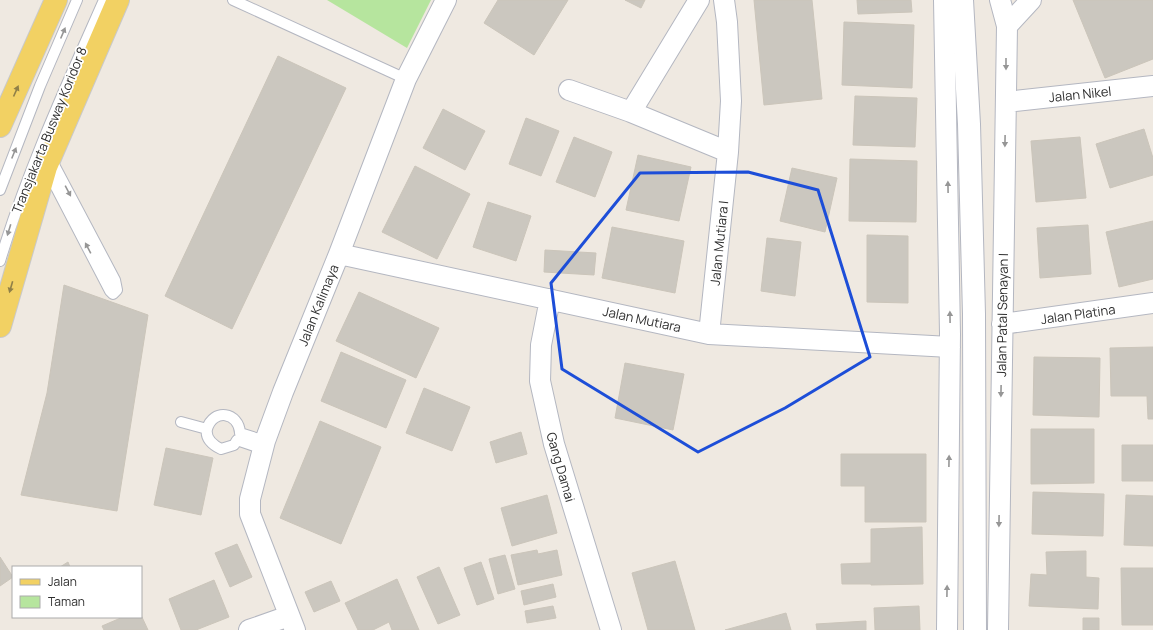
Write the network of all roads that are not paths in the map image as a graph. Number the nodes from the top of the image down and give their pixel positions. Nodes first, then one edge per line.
1 (56, 0) edge
2 (76, 0) edge
3 (104, 0) edge
4 (118, 0) edge
5 (233, 0) edge
6 (446, 0) edge
7 (699, 0) edge
8 (724, 0) edge
9 (1000, 0) edge
10 (1031, 0) edge
11 (956, 2) edge
12 (1006, 26) junction
13 (406, 79) junction
14 (1153, 86) edge
15 (569, 90) dead end
16 (1006, 102) junction
17 (631, 112) junction
18 (0, 126) edge
19 (728, 152) junction
20 (48, 162) junction
21 (0, 190) edge
22 (339, 254) junction
23 (0, 261) edge
24 (550, 300) junction
25 (1153, 303) edge
26 (1002, 324) junction
27 (0, 326) edge
28 (709, 334) junction
29 (950, 347) junction
30 (180, 422) dead end
31 (207, 429) junction
32 (264, 445) junction
33 (292, 623) edge
34 (249, 630) edge
35 (611, 630) edge
36 (947, 630) edge
37 (975, 630) edge
38 (998, 630) edge

18 -> 1 main road
21 -> 2 lane, Transjakarta Busway Koridor 8
3 -> 23 lane, Transjakarta Busway Koridor 8
4 - 20 main road
5 - 13 lane
6 - 13 street, Jalan Kalimaya
7 - 17 street
8 - 19 street, Jalan Mutiara I
9 - 12 street, Jalan Patal Senayan I
10 - 12 street
29 -> 11 street, Jalan Patal Senayan I
11 - 37 main road, Jalan Patal Senayan I
12 -> 16 street, Jalan Patal Senayan I
13 - 22 street, Jalan Kalimaya
14 - 16 street, Jalan Nikel
15 - 17 street
16 -> 26 street, Jalan Patal Senayan I
17 - 19 street
19 - 28 street, Jalan Mutiara I
20 -> 20 lane
20 -> 27 main road
22 - 24 street, Jalan Mutiara
22 - 32 street, Jalan Kalimaya
24 - 28 street, Jalan Mutiara
24 - 35 street, Gang Damai
25 - 26 street, Jalan Platina
26 -> 38 street, Jalan Patal Senayan I
28 - 29 street, Jalan Mutiara
36 -> 29 street, Jalan Patal Senayan I
30 - 31 lane
31 - 32 lane
31 - 32 lane
32 - 33 street, Jalan Kalimaya
33 - 34 street

